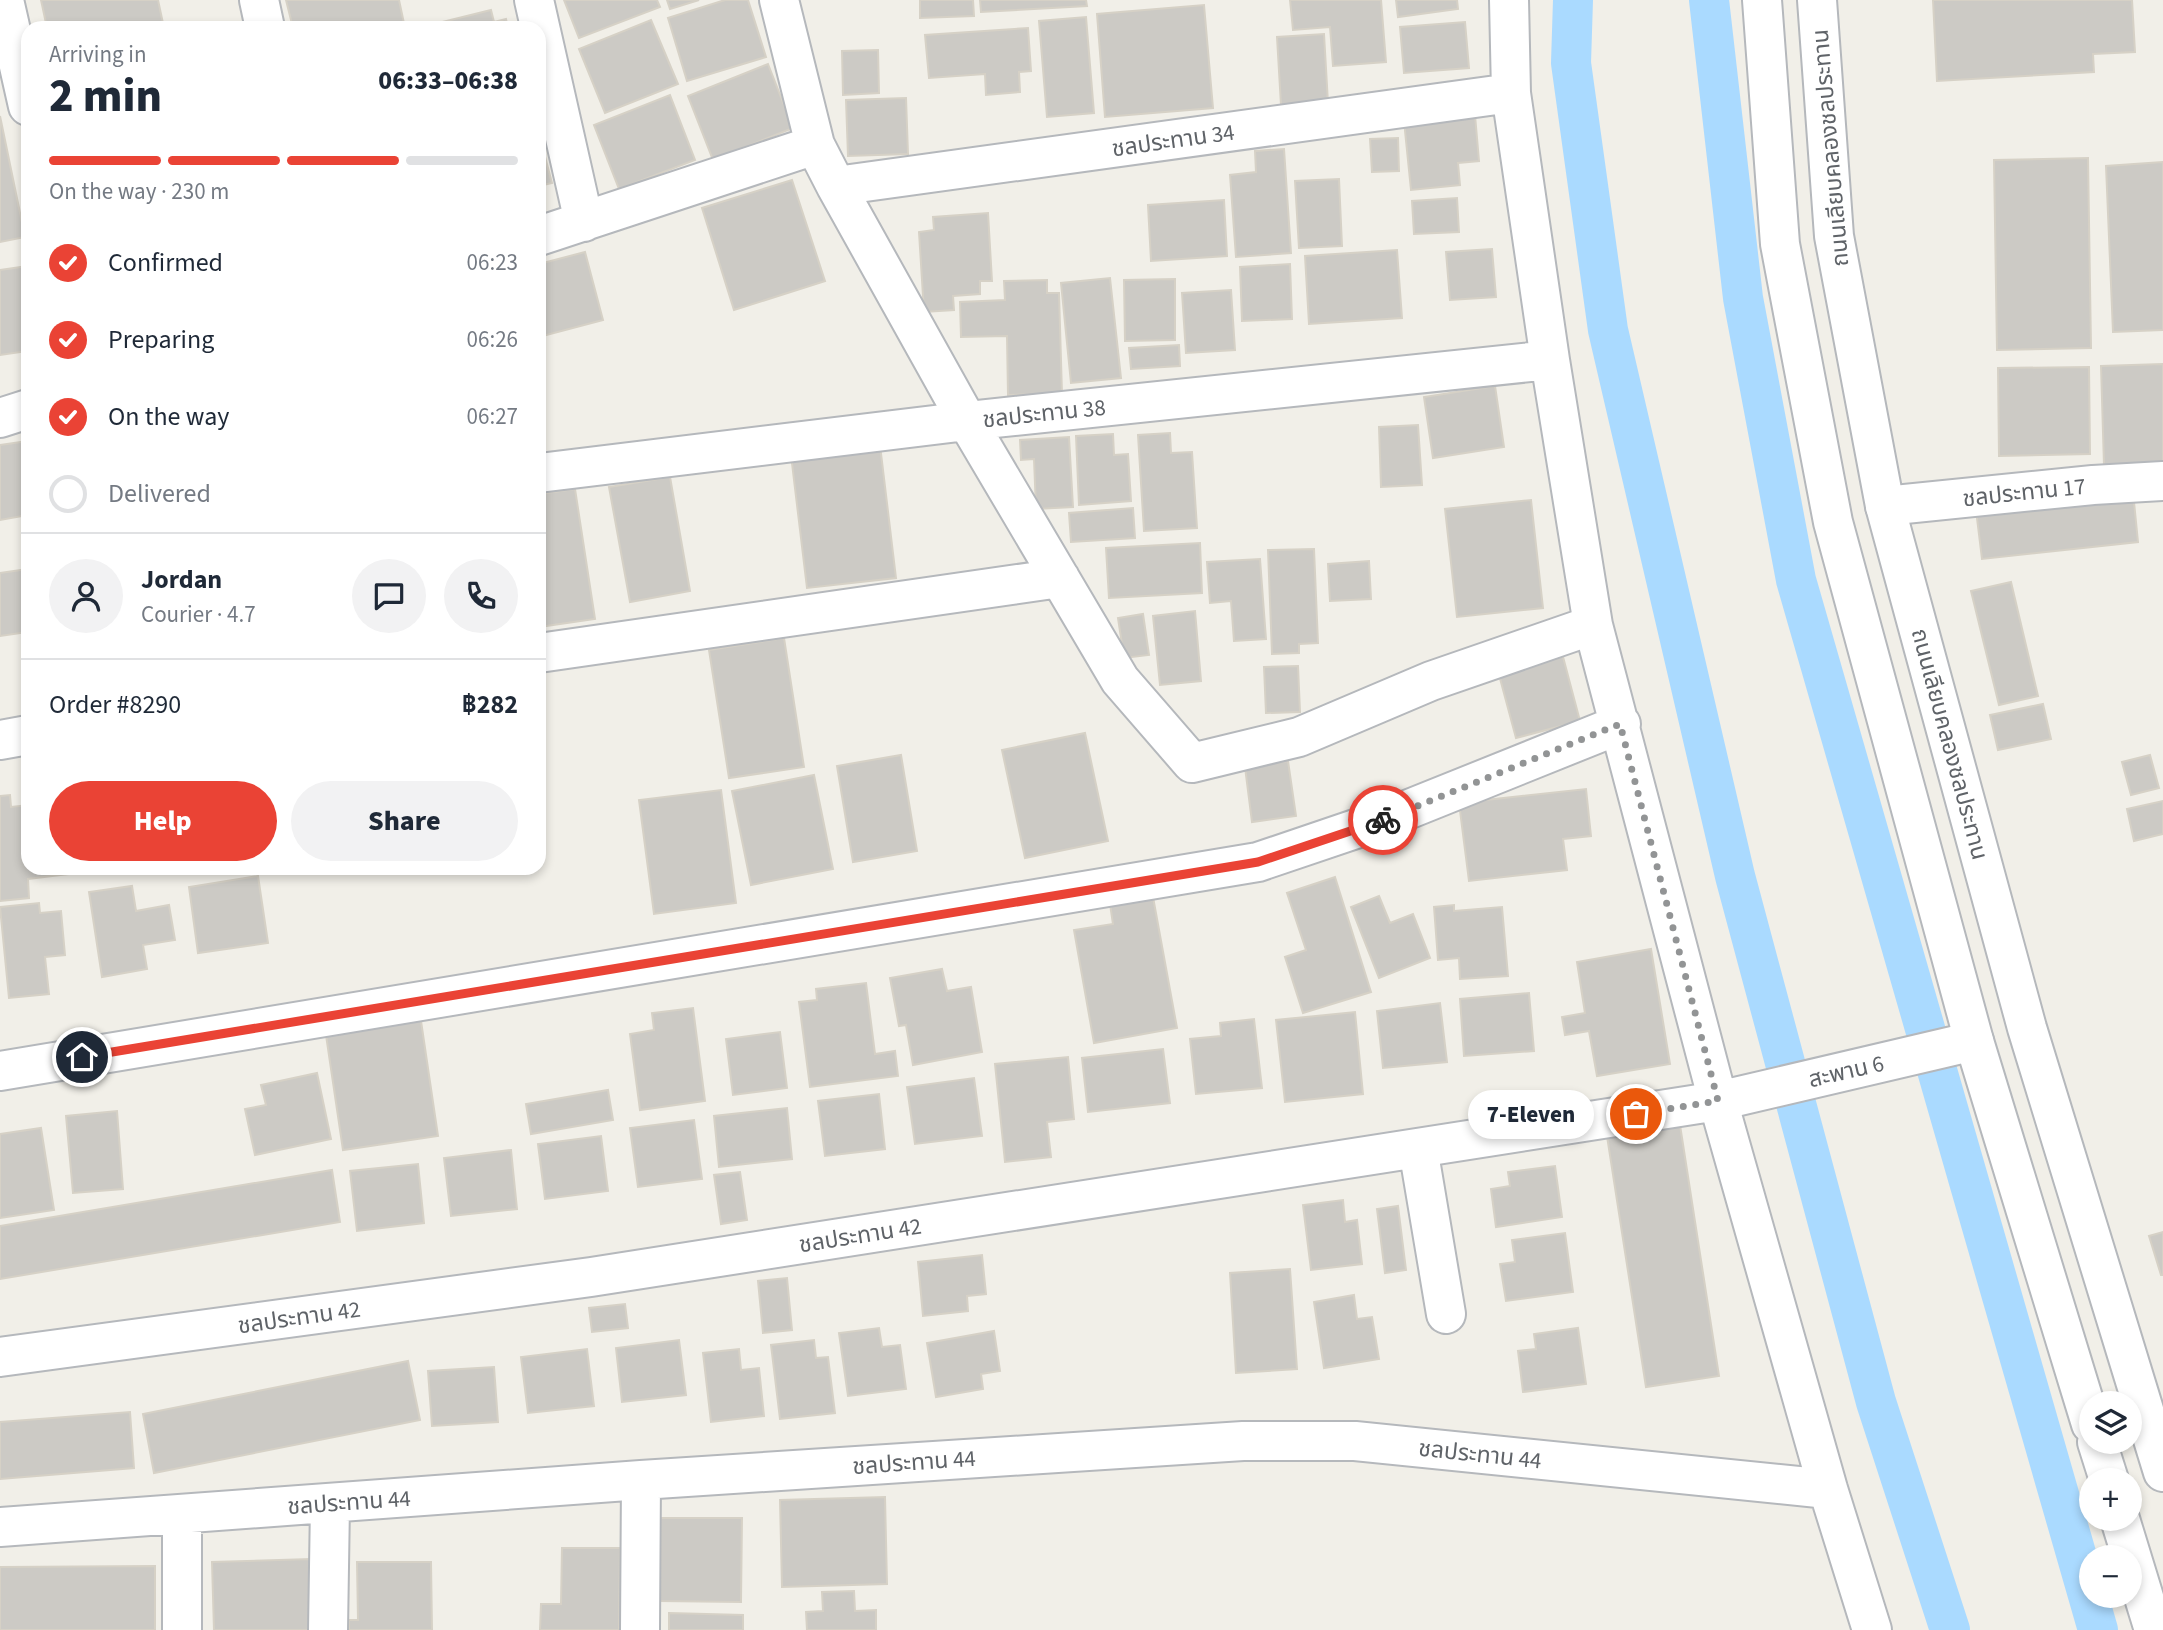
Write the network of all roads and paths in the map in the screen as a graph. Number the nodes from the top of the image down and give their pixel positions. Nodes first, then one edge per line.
1 (4, 0) edge
2 (259, 0) edge
3 (534, 0) edge
4 (779, 0) edge
5 (1508, 0) edge
6 (1762, 0) edge
7 (1817, 0) edge
8 (264, 21) edge
9 (539, 21) edge
10 (546, 53) edge
11 (21, 75) edge
12 (1511, 93) junction
13 (815, 145) junction
14 (836, 187) junction
15 (584, 222) junction
16 (546, 234) edge
17 (1550, 360) junction
18 (21, 411) edge
19 (0, 418) edge
20 (967, 421) junction
21 (546, 473) edge
22 (2163, 481) edge
23 (1885, 506) junction
24 (1060, 578) junction
25 (1594, 625) junction
26 (546, 652) edge
27 (1620, 724) junction
28 (21, 736) edge
29 (0, 740) edge
30 (2027, 1028) junction
31 (1974, 1041) junction
32 (0, 1071) edge
33 (1718, 1101) junction
34 (1418, 1148) junction
35 (1446, 1314) dead end
36 (0, 1357) edge
37 (2081, 1391) edge
38 (2163, 1472) edge
39 (642, 1480) junction
40 (1828, 1489) junction
41 (330, 1504) junction
42 (182, 1515) junction
43 (0, 1527) edge
44 (2124, 1531) edge
45 (182, 1630) edge
46 (328, 1630) edge
47 (640, 1630) edge
48 (1872, 1630) edge
49 (2154, 1630) edge

1 - 11 street
2 - 8 street
3 - 9 street
4 - 13 street
5 - 12 street
6 - 31 street
7 - 23 street, ถนนเลียบคลองชลประทาน
10 - 15 street
12 - 14 street, ชลประทาน 34
12 - 17 street
13 - 14 street
13 - 15 street
14 - 20 street
15 - 16 street
17 - 20 street, ชลประทาน 38
17 - 25 street
18 - 19 street
20 - 21 street, ชลประทาน 38
20 - 24 street
22 - 23 street, ชลประทาน 17
23 - 30 street, ถนนเลียบคลองชลประทาน
24 - 25 street
24 - 26 street
25 - 27 street
27 - 32 street
27 - 33 street
28 - 29 street
30 - 31 street, สะพาน 6
30 - 38 street, ถนนเลียบคลองชลประทาน
31 - 33 street, สะพาน 6
31 - 37 street
33 - 34 street, ชลประทาน 42
33 - 40 street
34 - 35 street
34 - 36 street, ชลประทาน 42
39 - 40 street, ชลประทาน 44
39 - 41 street, ชลประทาน 44
39 - 47 street
40 - 48 street
41 - 42 street, ชลประทาน 44
41 - 46 street
42 - 43 street, ชลประทาน 44
42 - 45 street
44 - 49 street

